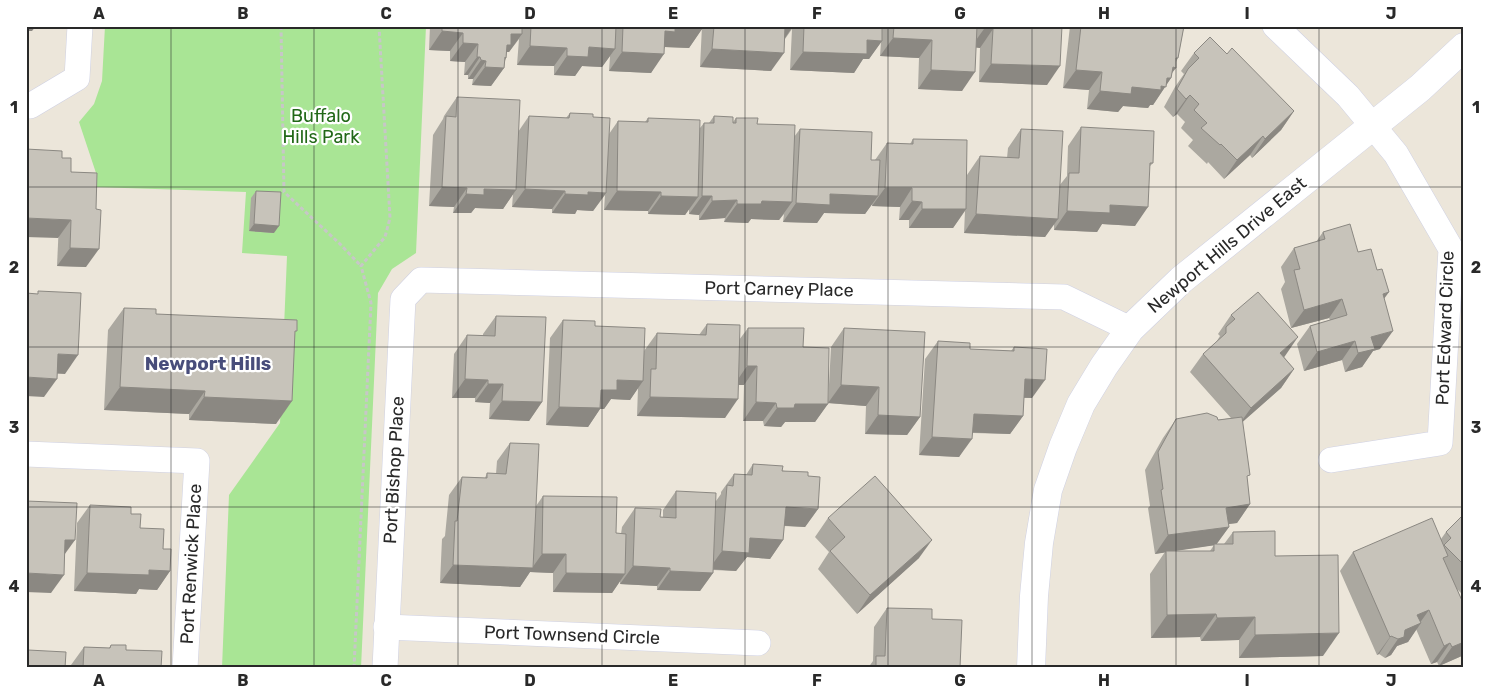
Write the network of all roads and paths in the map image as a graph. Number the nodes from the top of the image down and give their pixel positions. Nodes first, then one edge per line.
1 (80, 26) edge
2 (282, 26) edge
3 (1275, 26) edge
4 (1464, 47) edge
5 (26, 106) edge
6 (1373, 126) junction
7 (361, 266) dead end
8 (421, 280) joint
9 (1130, 330) junction
10 (26, 454) edge
11 (1331, 460) dead end
12 (386, 627) junction
13 (758, 643) dead end
14 (185, 668) edge
15 (385, 668) edge
16 (1031, 668) edge

1 - 5 street
2 - 7 path
3 - 6 street
4 - 6 street, Newport Hills Drive East
6 - 9 street, Newport Hills Drive East
6 - 11 street, Port Edward Circle
8 - 9 street, Port Carney Place
8 - 12 street, Port Bishop Place
9 - 16 street, Newport Hills Drive East
10 - 14 street, Port Renwick Place
12 - 13 street, Port Townsend Circle
12 - 15 street, Port Bishop Place

